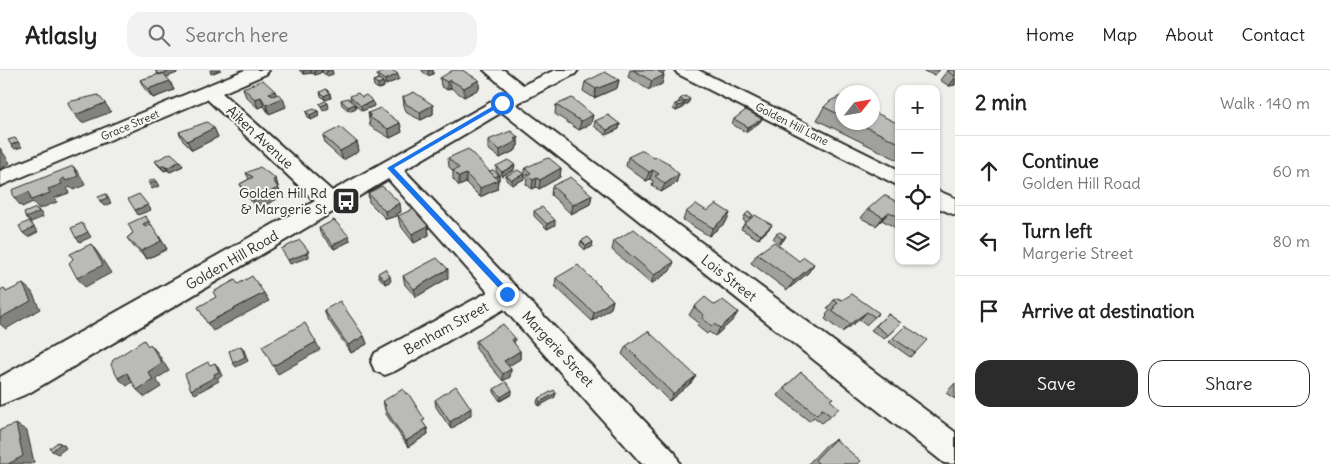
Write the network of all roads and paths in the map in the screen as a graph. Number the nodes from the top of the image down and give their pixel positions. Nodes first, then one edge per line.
1 (260, 70) edge
2 (493, 70) edge
3 (568, 70) edge
4 (684, 70) edge
5 (210, 92) junction
6 (512, 98) junction
7 (390, 168) junction
8 (895, 177) edge
9 (0, 179) edge
10 (940, 200) edge
11 (331, 203) junction
12 (955, 207) edge
13 (507, 294) junction
14 (385, 362) dead end
15 (0, 391) edge
16 (955, 452) edge
17 (664, 464) edge

1 - 5 street, Grace Street
2 - 6 street, Lois Street
3 - 6 street, Golden Hill Road
4 - 8 street, Golden Hill Lane
5 - 9 street, Grace Street
5 - 11 street, Aiken Avenue
6 - 7 street, Golden Hill Road
6 - 16 street, Lois Street
7 - 11 street, Golden Hill Road
7 - 13 street, Margerie Street
10 - 12 street
11 - 15 street, Golden Hill Road
13 - 14 street, Benham Street
13 - 17 street, Margerie Street

